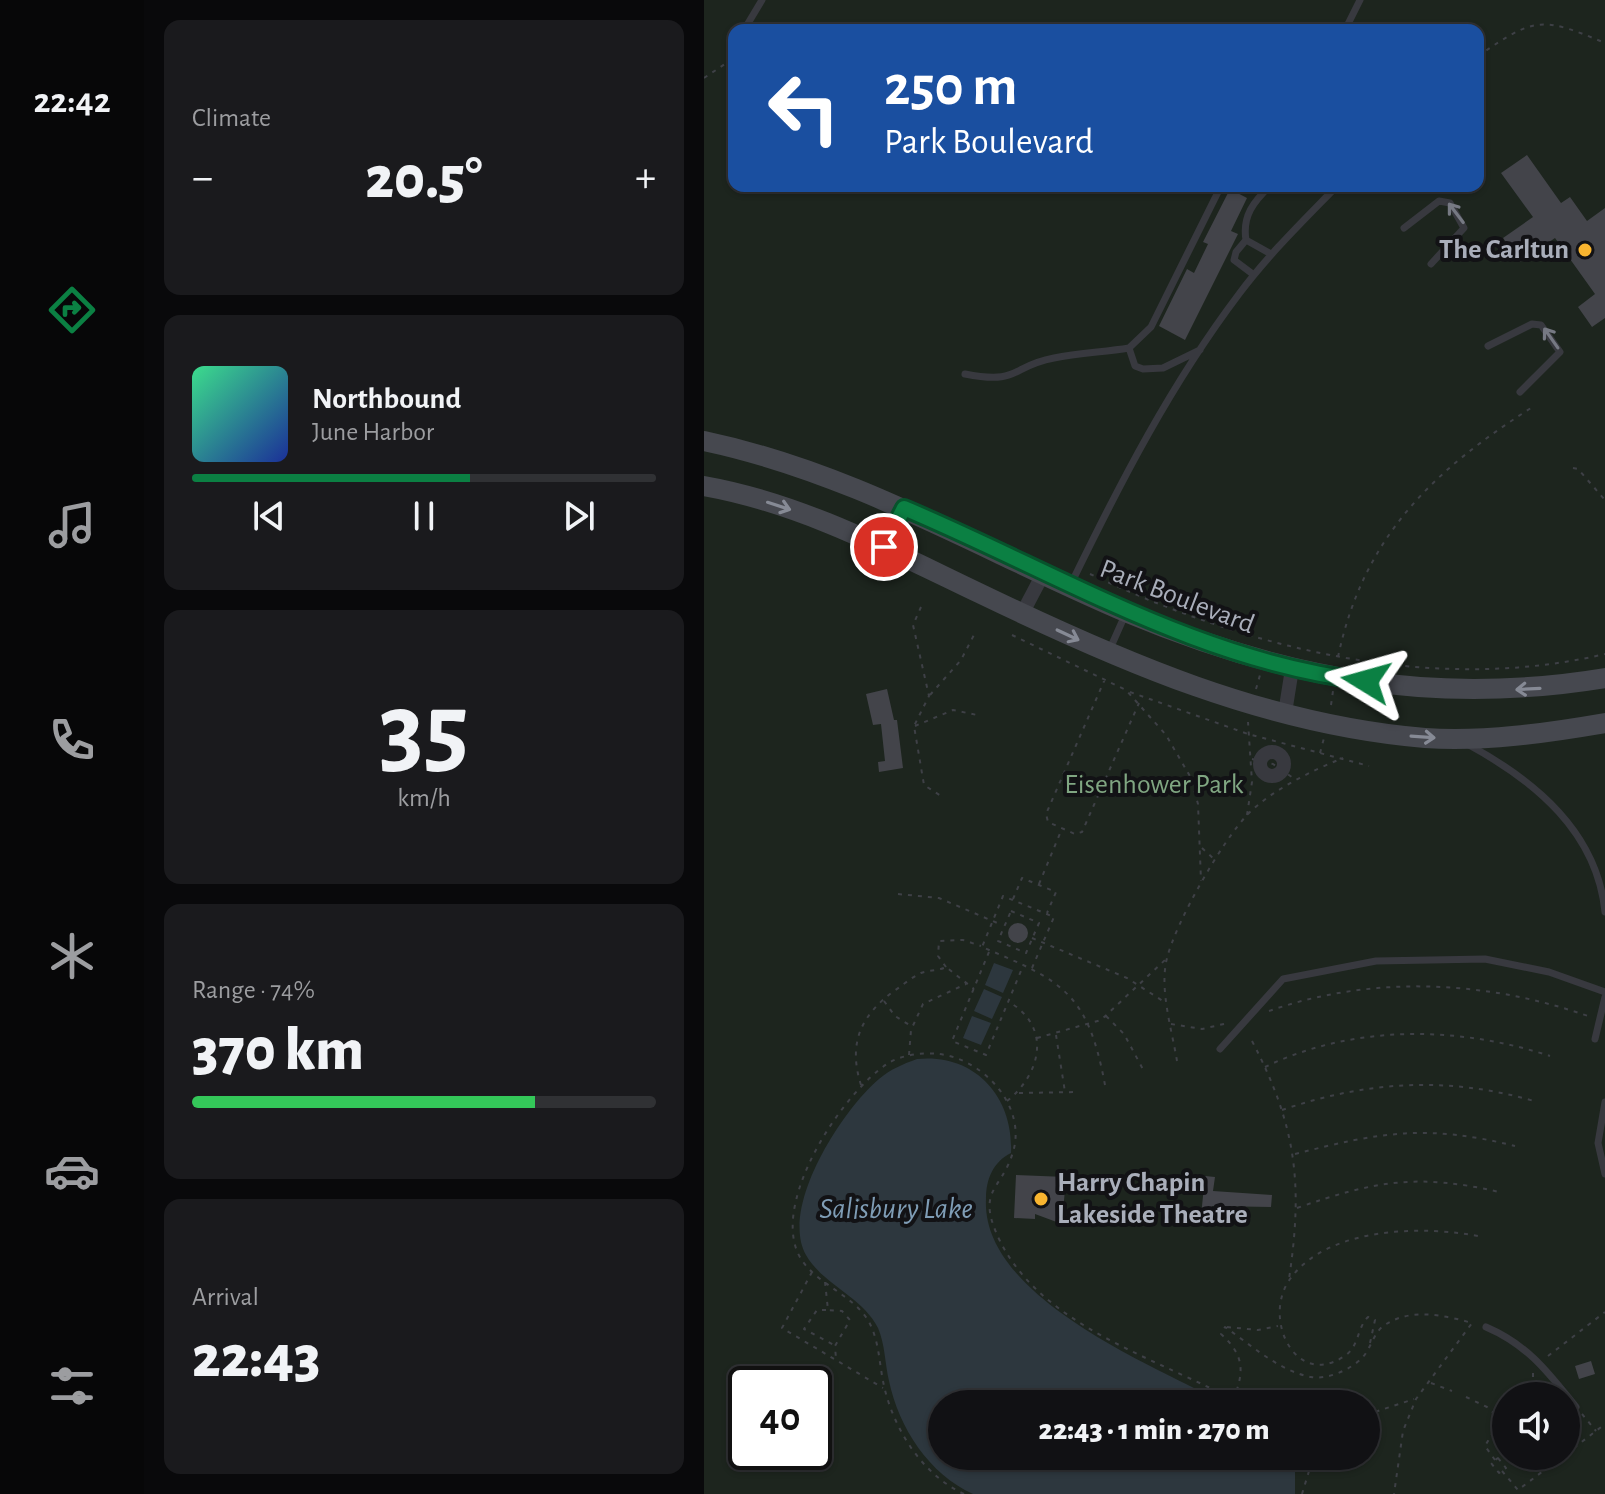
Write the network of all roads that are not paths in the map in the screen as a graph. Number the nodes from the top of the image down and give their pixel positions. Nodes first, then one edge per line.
1 (762, 0) edge
2 (1360, 0) edge
3 (748, 24) edge
4 (1348, 24) edge
5 (1218, 192) edge
6 (1265, 192) edge
7 (1331, 192) edge
8 (1404, 228) dead end
9 (1246, 240) junction
10 (1271, 254) junction
11 (1431, 264) dead end
12 (1254, 275) junction
13 (1488, 346) dead end
14 (1129, 348) junction
15 (1202, 349) junction
16 (965, 374) dead end
17 (1520, 392) dead end
18 (704, 441) edge
19 (704, 486) edge
20 (904, 508) junction
21 (884, 547) junction
22 (1043, 574) junction
23 (1074, 577) junction
24 (1126, 612) junction
25 (1022, 614) junction
26 (1108, 653) junction
27 (1292, 669) junction
28 (1605, 678) edge
29 (1285, 713) junction
30 (1605, 723) edge
31 (1454, 738) junction
32 (1255, 760) road end
33 (1282, 770) road end
34 (1605, 912) edge
35 (1605, 994) edge
36 (1595, 1039) dead end
37 (1220, 1049) dead end
38 (1605, 1102) edge
39 (1605, 1174) edge
40 (1486, 1327) dead end
41 (1557, 1382) edge

1 - 3 lane
2 - 4 lane
5 - 14 lane
6 - 9 lane
7 - 10 lane
11 -> 8 lane
9 - 10 lane
9 - 12 lane
10 - 12 lane
12 - 15 lane
17 -> 13 lane
14 - 15 lane
14 - 16 lane
15 - 23 lane
18 - 20 street, Park Boulevard
19 -> 21 street
20 - 21 street
20 - 22 street, Park Boulevard
21 - 25 street
22 - 23 street, Park Boulevard
22 - 25 street
23 - 24 street, Park Boulevard
24 - 26 lane
24 - 27 street, Park Boulevard
25 -> 26 street
26 - 29 street
28 -> 27 street, Park Boulevard
27 - 29 street
29 -> 31 street
30 - 31 street
31 - 34 lane
32 - 33 street
35 - 36 lane
35 - 37 lane
38 - 39 lane
40 - 41 lane

